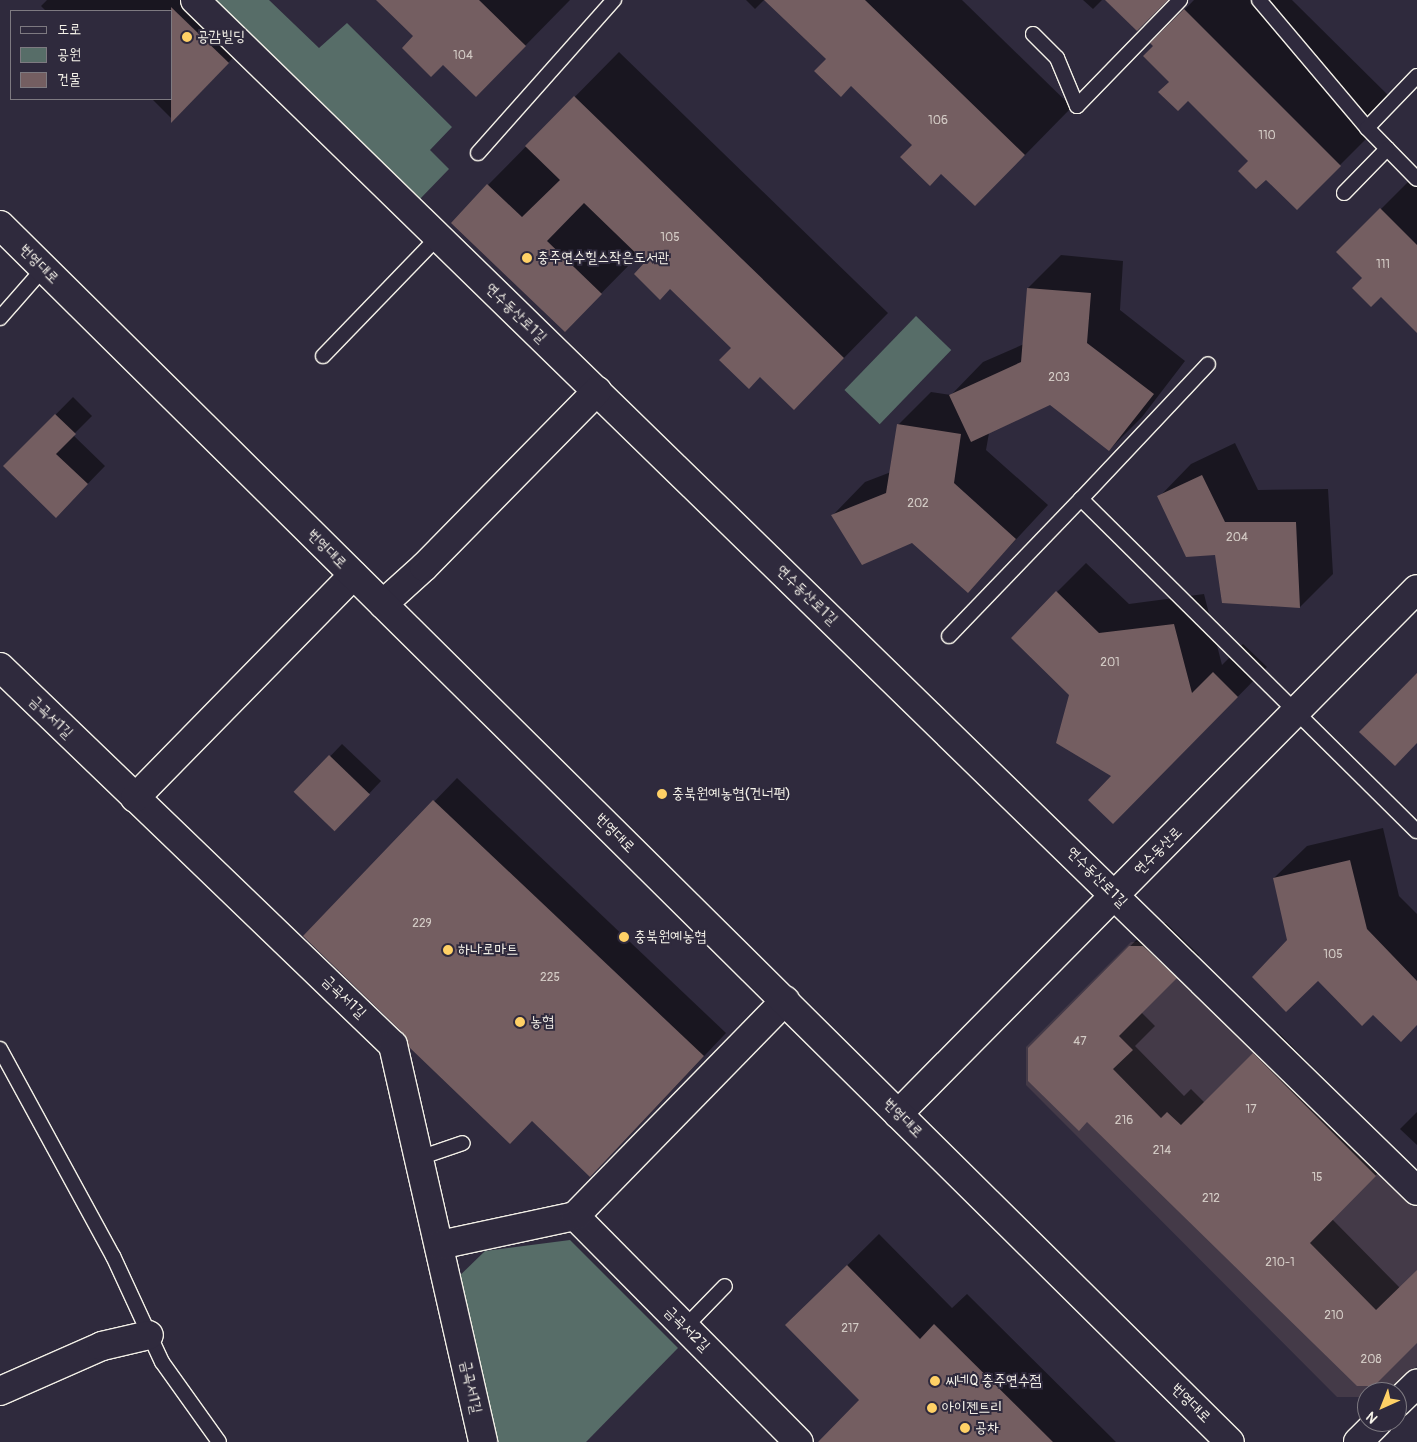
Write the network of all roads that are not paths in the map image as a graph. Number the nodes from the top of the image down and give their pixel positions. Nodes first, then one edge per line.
1 (195, 0) edge
2 (614, 0) edge
3 (1180, 0) edge
4 (1259, 0) edge
5 (1033, 34) dead end
6 (1417, 76) edge
7 (1367, 128) junction
8 (1387, 149) junction
9 (478, 154) dead end
10 (1417, 179) edge
11 (1344, 193) dead end
12 (0, 225) edge
13 (438, 237) junction
14 (44, 268) junction
15 (0, 318) edge
16 (323, 356) dead end
17 (1208, 364) dead end
18 (597, 391) junction
19 (1081, 499) junction
20 (353, 575) junction
21 (1417, 590) edge
22 (383, 604) junction
23 (949, 636) dead end
24 (0, 667) edge
25 (1297, 711) junction
26 (135, 798) junction
27 (1417, 832) edge
28 (1115, 895) junction
29 (785, 1001) junction
30 (0, 1049) edge
31 (898, 1114) junction
32 (463, 1143) dead end
33 (419, 1158) junction
34 (1417, 1192) edge
35 (575, 1216) junction
36 (440, 1245) junction
37 (725, 1286) dead end
38 (685, 1327) junction
39 (149, 1335) junction
40 (1417, 1384) edge
41 (0, 1391) edge
42 (1407, 1394) edge
43 (1368, 1432) edge
44 (219, 1442) edge
45 (483, 1442) edge
46 (799, 1442) edge
47 (1230, 1442) edge
48 (1358, 1442) edge

1 - 13 street, 연수동산로1길
2 - 9 lane
3 - 5 lane
4 - 7 lane
6 - 7 lane
7 - 8 lane
8 - 10 lane
8 - 11 lane
12 - 14 street, 번영대로
13 - 16 lane
13 - 18 street, 연수동산로1길
14 - 15 lane
14 - 20 street, 번영대로
17 - 19 lane
18 - 22 street
18 - 28 street, 연수동산로1길
19 - 23 lane
19 - 25 lane
20 - 22 street, 번영대로
20 - 26 street
21 - 25 street, 연수동산로
22 - 29 street, 번영대로
24 - 26 street, 금곡서1길
25 - 27 lane
25 - 28 street, 연수동산로
26 - 33 street, 금곡서1길
28 - 31 street, 연수동산로
28 - 34 street, 연수동산로1길
29 - 31 street, 번영대로
29 - 35 street
30 - 39 lane
31 - 47 street, 번영대로
32 - 33 lane
33 - 36 street, 금곡서1길
35 - 36 street
35 - 38 street, 금곡서2길
36 - 45 street, 금곡서1길
37 - 38 lane
38 - 46 street, 금곡서2길
39 - 41 street
39 - 44 lane
40 - 42 street
43 - 48 street

